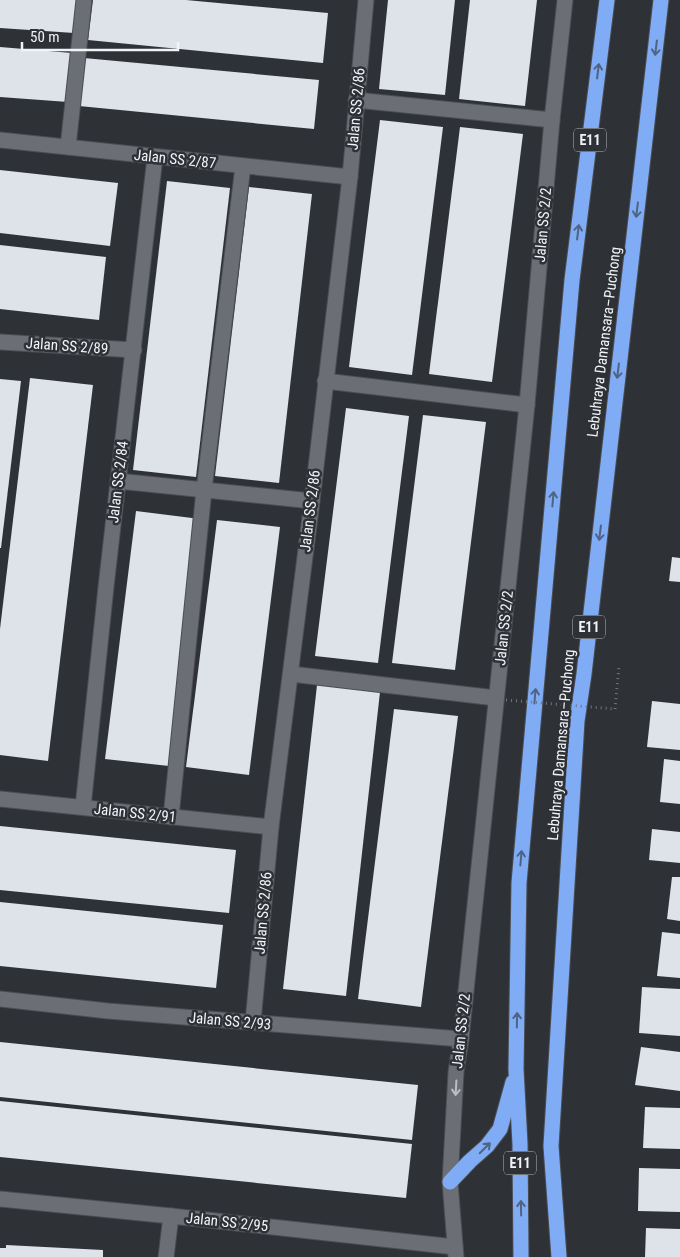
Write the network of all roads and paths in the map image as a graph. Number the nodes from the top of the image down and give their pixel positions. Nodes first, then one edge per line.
1 (84, 0) edge
2 (366, 0) edge
3 (565, 0) edge
4 (607, 0) edge
5 (661, 0) edge
6 (356, 100) junction
7 (552, 120) junction
8 (0, 140) edge
9 (68, 148) junction
10 (155, 157) junction
11 (243, 166) junction
12 (350, 177) junction
13 (0, 342) edge
14 (134, 350) junction
15 (325, 381) junction
16 (527, 405) junction
17 (118, 481) junction
18 (204, 490) junction
19 (312, 501) junction
20 (619, 666) dead end
21 (291, 674) junction
22 (501, 699) junction
23 (0, 799) edge
24 (83, 807) junction
25 (171, 817) junction
26 (271, 828) junction
27 (0, 998) edge
28 (253, 1022) junction
29 (461, 1039) junction
30 (516, 1069) junction
31 (450, 1182) junction
32 (0, 1199) edge
33 (171, 1216) junction
34 (455, 1252) edge
35 (166, 1257) edge
36 (521, 1257) edge
37 (559, 1257) edge

1 - 9 street
2 - 6 street, Jalan SS 2/86
3 - 7 street, Jalan SS 2/2
30 -> 4 highway, Lebuhraya Damansara–Puchong / E11
5 -> 37 highway, Lebuhraya Damansara–Puchong / E11
6 - 7 street
6 - 12 street, Jalan SS 2/86
7 - 16 street, Jalan SS 2/2
8 - 9 street, Jalan SS 2/87
9 - 10 street, Jalan SS 2/87
10 - 11 street, Jalan SS 2/87
10 - 14 street, Jalan SS 2/84
11 - 12 street, Jalan SS 2/87
11 - 18 street
12 - 15 street, Jalan SS 2/86
13 - 14 street, Jalan SS 2/89
14 - 17 street, Jalan SS 2/84
15 - 16 street
15 - 19 street, Jalan SS 2/86
16 - 22 street, Jalan SS 2/2
17 - 18 street
17 - 24 street, Jalan SS 2/84
18 - 19 street
18 - 25 street
19 - 21 street, Jalan SS 2/86
20 - 22 path, bridge
21 - 22 street
21 - 26 street, Jalan SS 2/86
22 - 29 street, Jalan SS 2/2
23 - 24 street, Jalan SS 2/91
24 - 25 street, Jalan SS 2/91
25 - 26 street, Jalan SS 2/91
26 - 28 street, Jalan SS 2/86
27 - 28 street, Jalan SS 2/93
28 - 29 street, Jalan SS 2/93
29 -> 31 street, Jalan SS 2/2
31 -> 30 highway
36 -> 30 highway, Lebuhraya Damansara–Puchong / E11
31 - 34 street, Jalan SS 2/2
32 - 33 street, Jalan SS 2/95
33 - 34 street, Jalan SS 2/95
33 - 35 street

